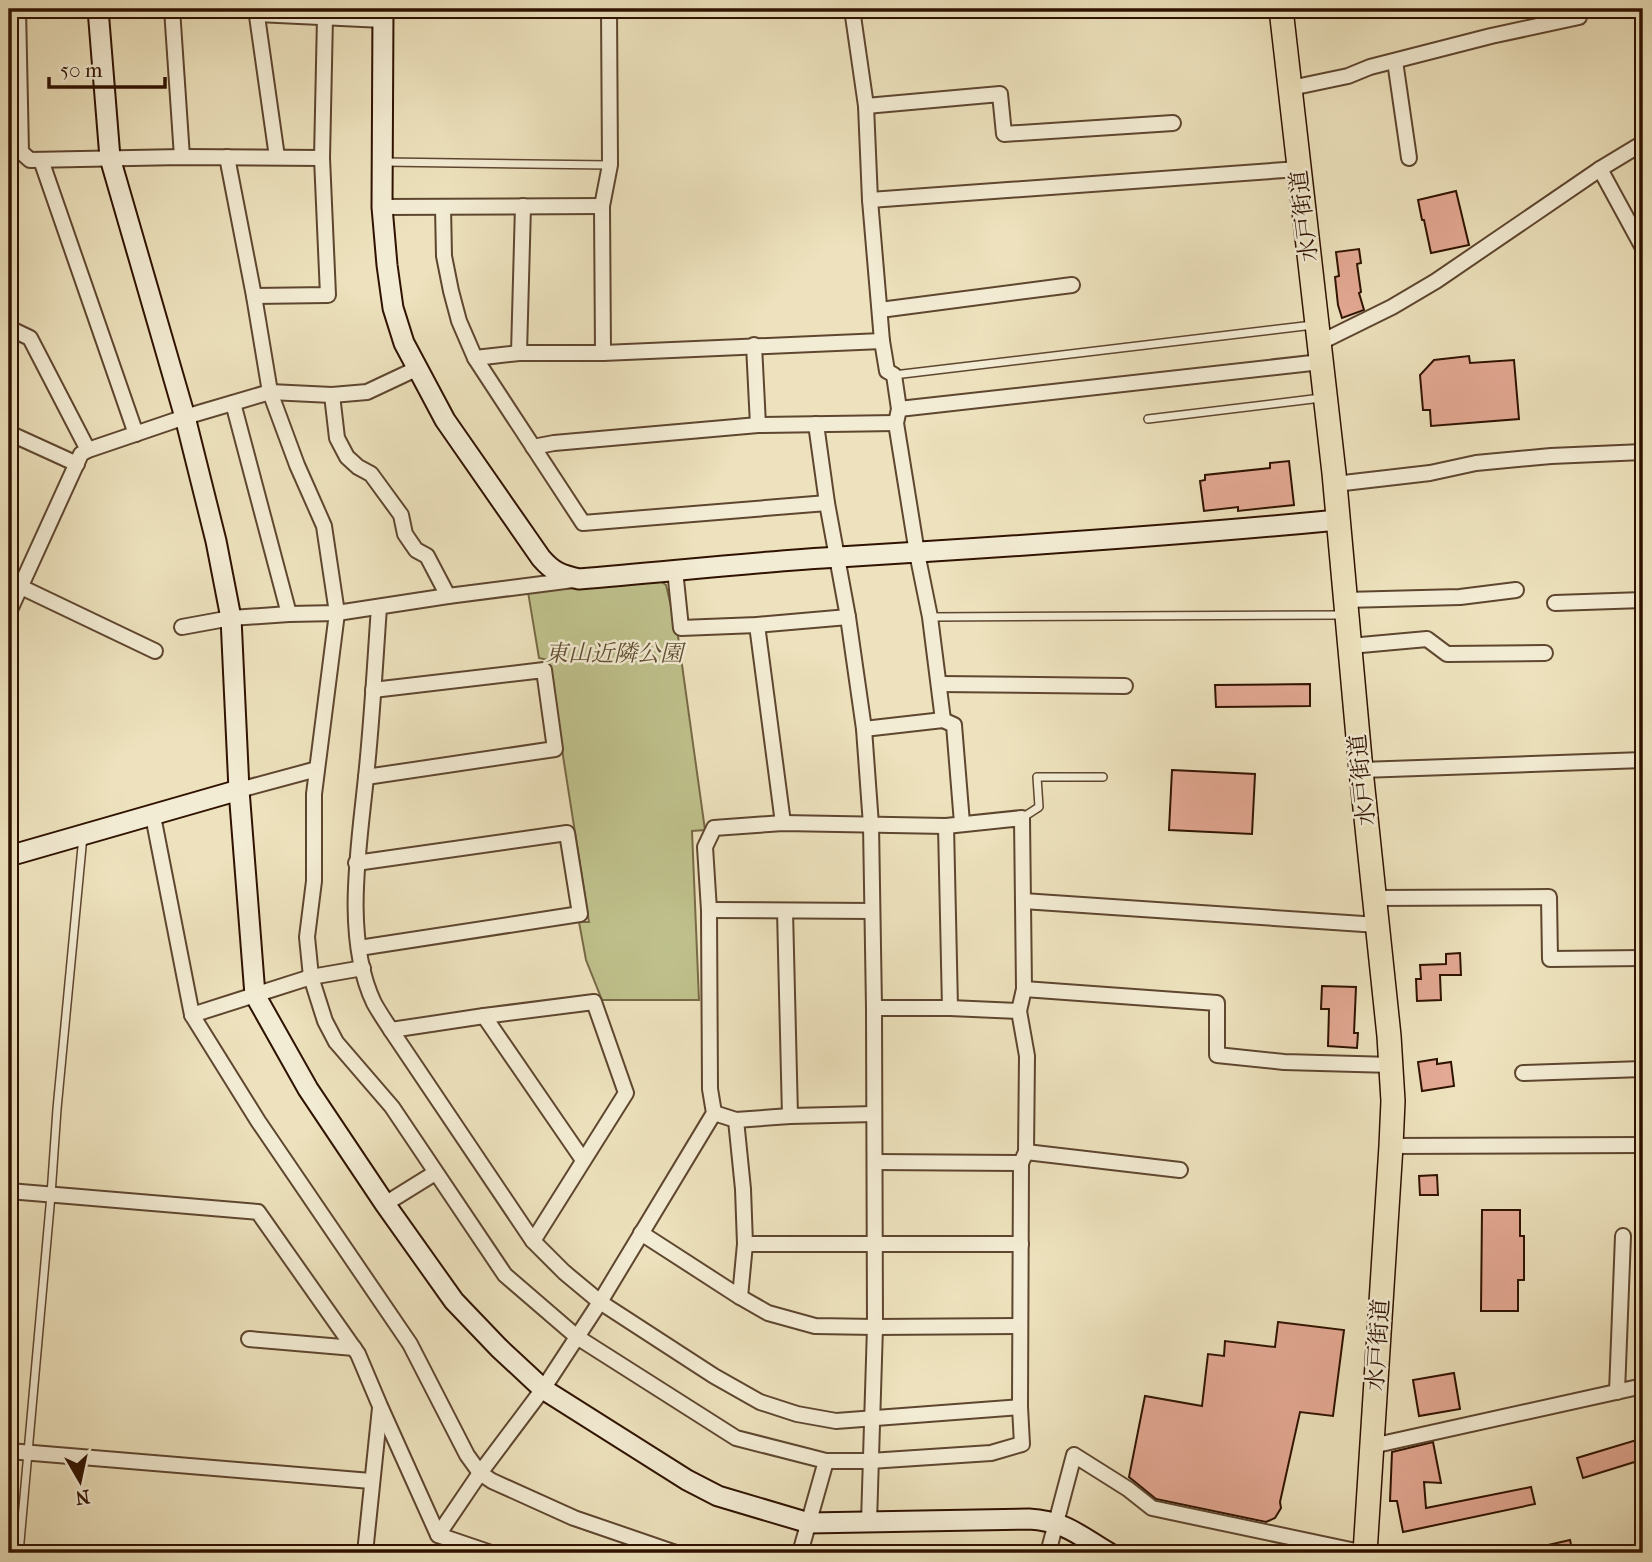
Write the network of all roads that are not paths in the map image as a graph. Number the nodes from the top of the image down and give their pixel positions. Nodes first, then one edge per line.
1 (18, 9) edge
2 (98, 9) edge
3 (172, 9) edge
4 (609, 9) edge
5 (852, 9) edge
6 (1282, 9) edge
7 (257, 11) edge
8 (383, 14) edge
9 (325, 17) junction
10 (1579, 17) dead end
11 (1395, 61) junction
12 (1290, 88) junction
13 (866, 106) junction
14 (1173, 123) dead end
15 (1643, 143) edge
16 (15, 153) edge
17 (182, 157) junction
18 (227, 157) junction
19 (277, 157) junction
20 (110, 158) junction
21 (322, 158) junction
22 (1409, 158) dead end
23 (41, 160) junction
24 (383, 162) junction
25 (610, 164) junction
26 (1298, 169) junction
27 (1600, 169) junction
28 (870, 200) junction
29 (523, 206) junction
30 (602, 206) junction
31 (382, 207) junction
32 (443, 207) junction
33 (1643, 248) edge
34 (1072, 285) dead end
35 (254, 296) junction
36 (880, 310) junction
37 (9, 328) edge
38 (882, 341) junction
39 (1319, 343) junction
40 (754, 345) junction
41 (519, 353) junction
42 (603, 353) junction
43 (475, 358) junction
44 (416, 369) junction
45 (894, 375) junction
46 (270, 392) junction
47 (332, 395) junction
48 (1325, 398) junction
49 (233, 403) junction
50 (897, 416) junction
51 (185, 417) junction
52 (1149, 419) dead end
53 (816, 424) junction
54 (758, 425) junction
55 (9, 433) edge
56 (136, 434) junction
57 (533, 447) junction
58 (88, 450) junction
59 (1643, 452) edge
60 (77, 464) junction
61 (1335, 484) junction
62 (827, 503) junction
63 (1338, 520) junction
64 (917, 553) junction
65 (837, 557) junction
66 (675, 570) junction
67 (579, 579) junction
68 (21, 587) junction
69 (1516, 590) dead end
70 (448, 596) junction
71 (1643, 600) edge
72 (1555, 603) dead end
73 (379, 607) junction
74 (1346, 608) junction
75 (9, 612) edge
76 (337, 613) junction
77 (289, 614) junction
78 (848, 617) junction
79 (930, 617) junction
80 (231, 618) junction
81 (757, 625) junction
82 (182, 627) dead end
83 (1350, 646) junction
84 (155, 652) dead end
85 (1545, 653) dead end
86 (939, 684) junction
87 (1125, 686) dead end
88 (373, 690) junction
89 (943, 720) junction
90 (864, 729) junction
91 (1643, 760) edge
92 (317, 769) junction
93 (1361, 770) junction
94 (366, 777) junction
95 (1103, 778) dead end
96 (239, 790) junction
97 (153, 816) junction
98 (1022, 818) junction
99 (783, 823) junction
100 (962, 823) junction
101 (871, 825) junction
102 (946, 826) junction
103 (83, 836) junction
104 (9, 856) edge
105 (356, 863) junction
106 (1375, 898) junction
107 (1023, 901) junction
108 (709, 910) junction
109 (785, 911) junction
110 (872, 911) junction
111 (1378, 925) junction
112 (359, 948) junction
113 (1643, 958) edge
114 (363, 968) junction
115 (312, 977) junction
116 (1024, 989) junction
117 (255, 995) junction
118 (874, 1008) junction
119 (950, 1008) junction
120 (1019, 1011) junction
121 (192, 1015) junction
122 (484, 1016) junction
123 (391, 1030) junction
124 (1392, 1065) junction
125 (1643, 1069) edge
126 (1523, 1073) dead end
127 (714, 1114) junction
128 (874, 1114) junction
129 (790, 1116) junction
130 (736, 1120) junction
131 (1643, 1145) edge
132 (1391, 1146) junction
133 (1023, 1157) junction
134 (583, 1160) junction
135 (875, 1162) junction
136 (1180, 1170) dead end
137 (435, 1173) junction
138 (9, 1191) edge
139 (51, 1195) junction
140 (385, 1204) junction
141 (641, 1233) junction
142 (1623, 1236) dead end
143 (533, 1241) junction
144 (745, 1244) junction
145 (1021, 1244) junction
146 (875, 1245) junction
147 (740, 1297) junction
148 (600, 1302) junction
149 (1020, 1326) junction
150 (875, 1328) junction
151 (578, 1337) junction
152 (249, 1339) dead end
153 (354, 1348) junction
154 (1643, 1386) edge
155 (543, 1389) junction
156 (1617, 1392) junction
157 (380, 1406) junction
158 (1020, 1407) junction
159 (871, 1418) junction
160 (1372, 1446) junction
161 (9, 1451) edge
162 (27, 1453) junction
163 (826, 1461) junction
164 (870, 1461) junction
165 (480, 1473) junction
166 (371, 1481) junction
167 (869, 1522) junction
168 (808, 1523) junction
169 (1056, 1524) junction
170 (438, 1535) junction
171 (457, 1548) edge
172 (19, 1553) edge
173 (365, 1553) edge
174 (491, 1553) edge
175 (676, 1553) edge
176 (800, 1553) edge
177 (1048, 1553) edge
178 (1109, 1553) edge
179 (1365, 1553) edge

1 - 16 street
2 - 20 street
3 - 17 street
4 - 25 street
5 - 13 street
6 - 12 main road, 水戸街道
7 - 9 street
7 - 19 street
8 - 9 street
8 - 24 street
9 - 21 street
10 - 11 street
11 - 12 street
11 - 22 street
12 - 26 main road, 水戸街道
13 - 14 street
13 - 28 street
15 - 27 street
16 - 23 street
17 - 18 street
17 - 20 street
18 - 19 street
18 - 35 street
19 - 21 street
20 - 23 street
20 - 51 street
21 - 35 street
23 - 56 street
24 - 25 lane
24 - 31 street
25 - 30 street
26 - 28 street
26 - 39 main road, 水戸街道
27 - 33 street
27 - 39 street
28 - 36 street
29 - 30 street
29 - 32 street
29 - 41 street
30 - 42 street
31 - 32 street
31 - 44 street
32 - 43 street
34 - 36 street
35 - 46 street
36 - 38 street
37 - 58 street
38 - 40 street
38 - 45 street
39 - 45 lane
39 - 48 main road, 水戸街道
39 - 50 street
40 - 42 street
40 - 54 street
41 - 42 street
41 - 43 street
43 - 57 street
44 - 47 street
44 - 67 street
45 - 50 street
46 - 47 street
46 - 49 street
46 - 76 street
47 - 70 street
48 - 52 lane
48 - 61 main road, 水戸街道
49 - 51 street
49 - 77 street
50 - 53 street
50 - 64 street
51 - 56 street
51 - 80 street
53 - 54 street
53 - 62 street
54 - 57 street
55 - 60 street
56 - 58 street
57 - 62 street
58 - 60 street
59 - 61 street
60 - 68 street
61 - 63 main road, 水戸街道
62 - 65 street
63 - 64 street
63 - 74 main road, 水戸街道
64 - 65 street
64 - 79 street
65 - 66 street
65 - 78 street
66 - 67 street
66 - 81 street
67 - 70 street
68 - 75 street
68 - 84 street
69 - 74 street
70 - 73 street
71 - 72 street
73 - 76 street
73 - 88 street
74 - 79 lane
74 - 83 main road, 水戸街道
76 - 77 street
76 - 92 street
77 - 80 street
78 - 81 street
78 - 90 street
79 - 86 street
80 - 82 street
80 - 96 street
81 - 99 street
83 - 85 street
83 - 93 main road, 水戸街道
86 - 87 street
86 - 89 street
88 - 94 street
88 - 94 street
89 - 90 street
89 - 100 street
90 - 101 street
91 - 93 street
92 - 96 street
92 - 115 street
93 - 106 main road, 水戸街道
94 - 105 street
95 - 98 lane
96 - 97 street
96 - 117 street
97 - 103 street
97 - 121 street
98 - 100 street
98 - 107 street
99 - 101 street
99 - 108 street
100 - 102 street
101 - 102 street
101 - 110 street
102 - 119 street
103 - 104 street
103 - 139 lane
105 - 112 street
105 - 112 street
106 - 111 main road, 水戸街道
106 - 113 street
107 - 111 street
107 - 116 street
108 - 109 street
108 - 127 street
109 - 110 street
109 - 129 street
110 - 118 street
111 - 124 main road, 水戸街道
112 - 114 street
114 - 115 street
114 - 123 street
115 - 117 street
115 - 137 street
116 - 120 street
116 - 124 street
117 - 121 street
117 - 140 street
118 - 119 street
118 - 128 street
119 - 120 street
120 - 133 street
121 - 165 street
122 - 123 street
122 - 134 street
122 - 134 street
123 - 143 street
124 - 132 main road, 水戸街道
125 - 126 street
127 - 130 street
127 - 141 street
128 - 129 street
128 - 135 street
129 - 130 street
130 - 144 street
131 - 132 street
132 - 160 main road, 水戸街道
133 - 135 street
133 - 136 street
133 - 145 street
134 - 143 street
135 - 146 street
137 - 140 street
137 - 151 street
138 - 139 street
139 - 153 street
139 - 162 lane
140 - 155 street
141 - 147 street
141 - 148 street
142 - 156 street
143 - 148 street
144 - 146 street
144 - 147 street
145 - 146 street
145 - 149 street
146 - 150 street
147 - 150 street
148 - 151 street
148 - 159 street
149 - 150 street
149 - 158 street
150 - 159 street
151 - 155 street
151 - 163 street
152 - 153 street
153 - 157 street
154 - 156 street
155 - 165 street
155 - 168 street
156 - 160 street
157 - 166 street
157 - 170 street
158 - 159 street
158 - 164 street
159 - 164 street
160 - 179 main road, 水戸街道
161 - 162 street
162 - 166 street
162 - 172 lane
163 - 164 street
163 - 168 street
164 - 167 street
165 - 170 street
165 - 175 street
166 - 173 street
167 - 168 street
167 - 169 street
168 - 176 street
169 - 177 street
169 - 178 street
169 - 179 street
170 - 171 street
171 - 174 street

